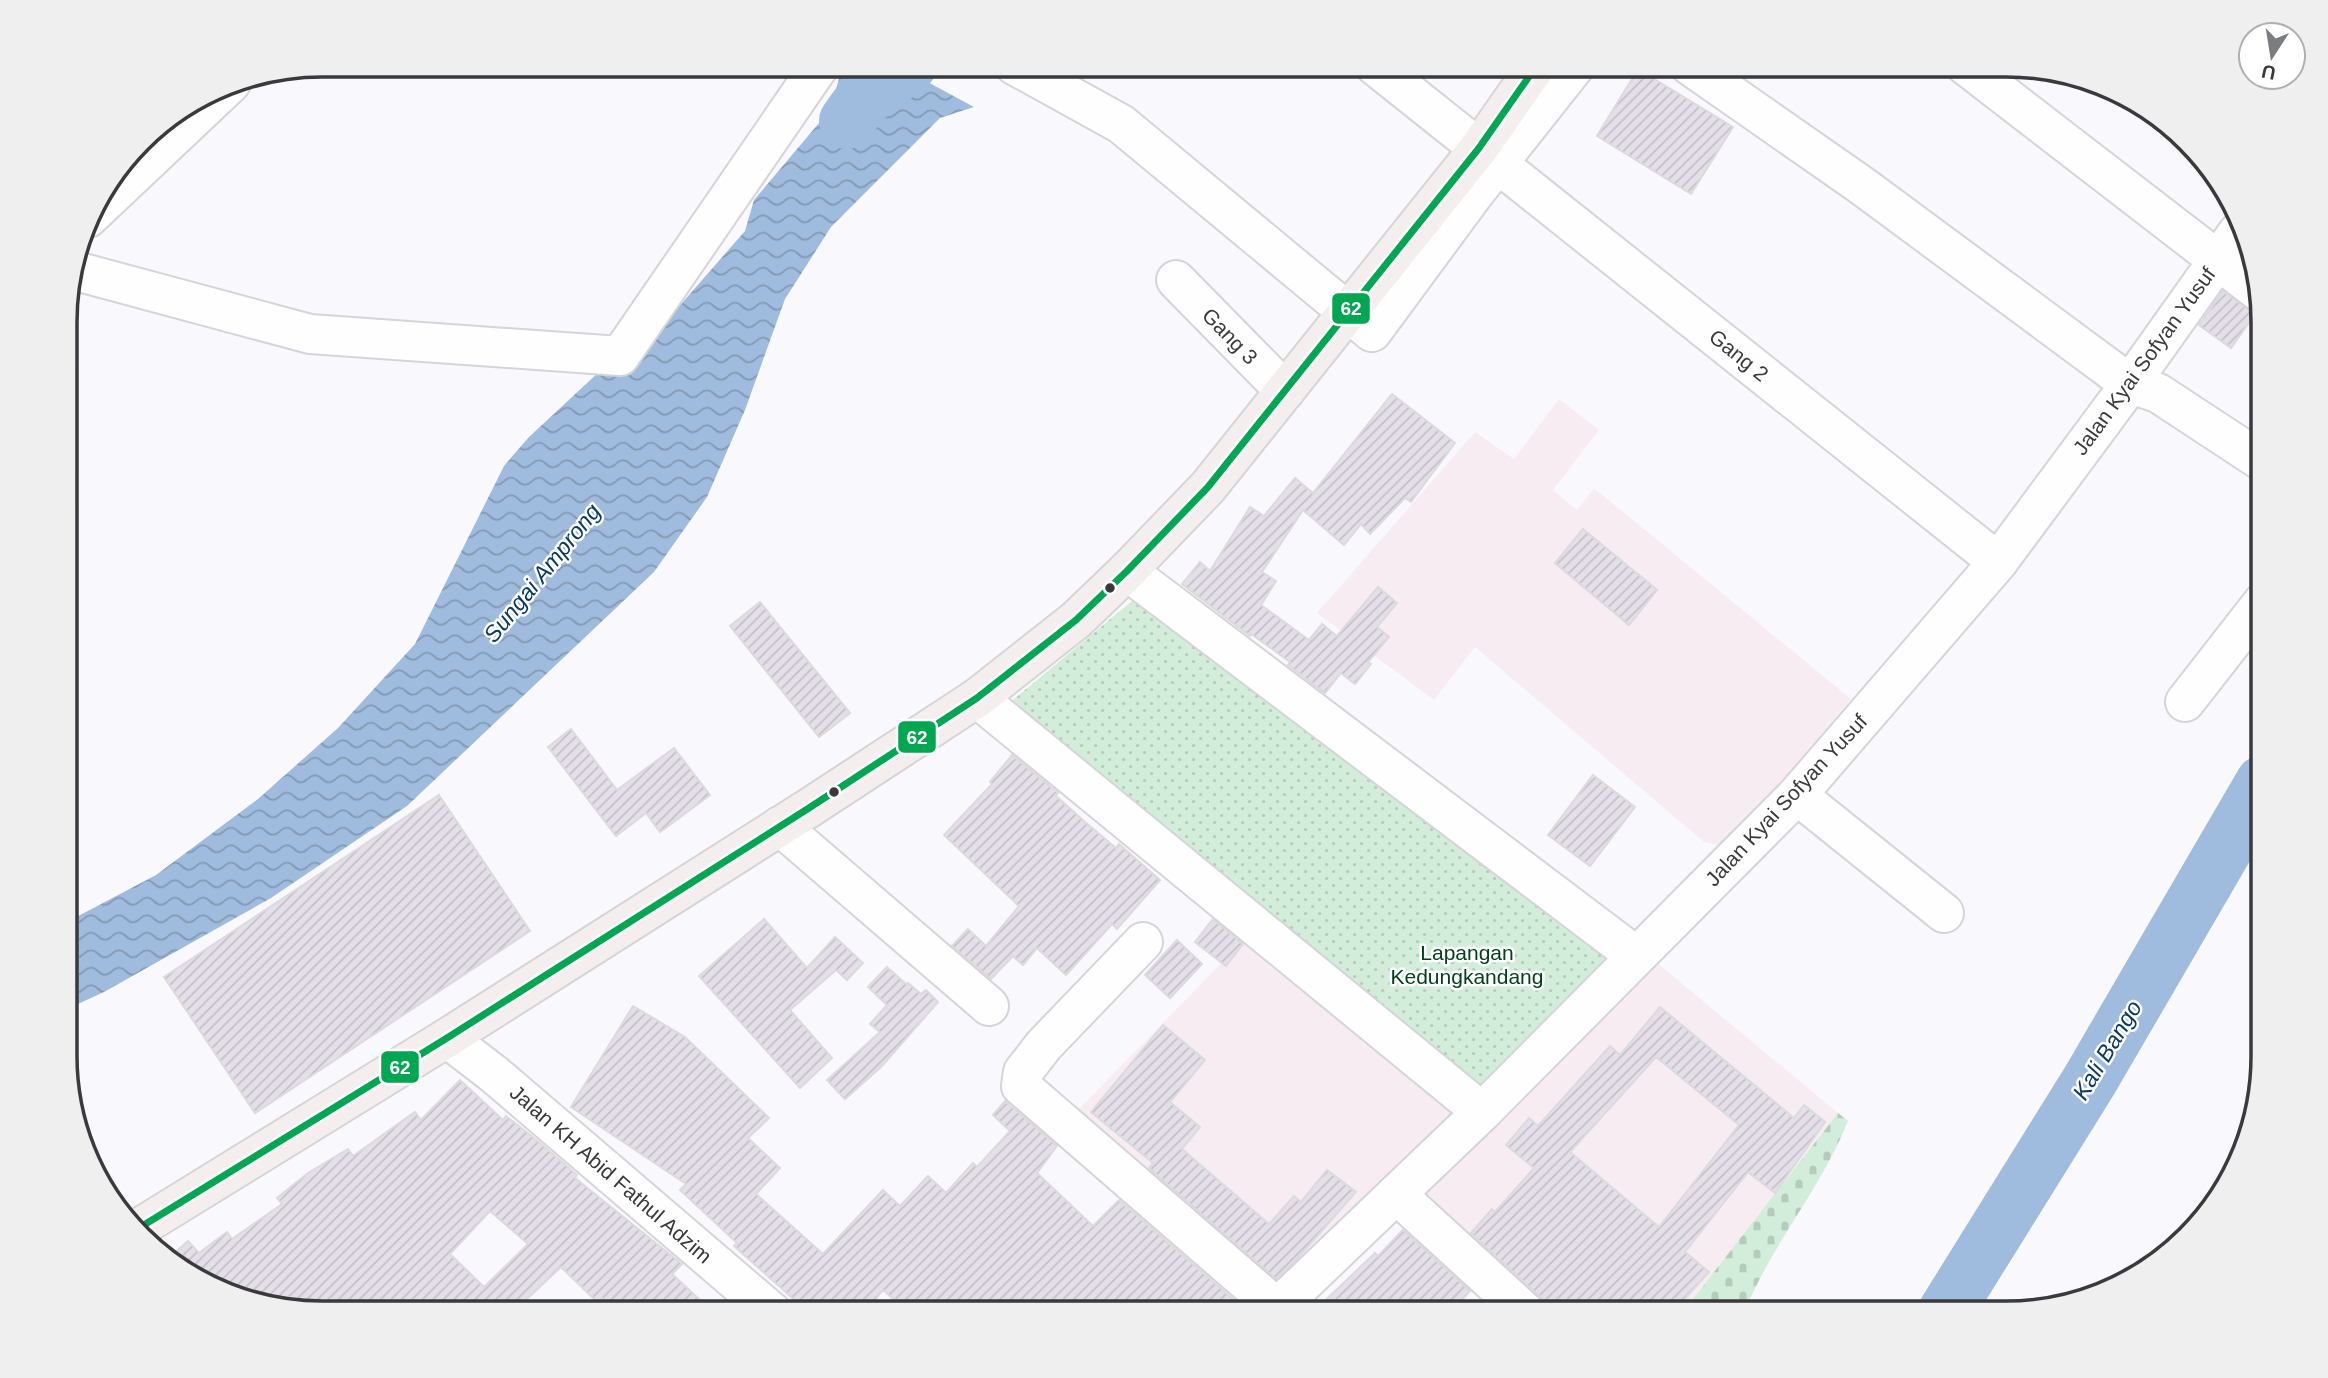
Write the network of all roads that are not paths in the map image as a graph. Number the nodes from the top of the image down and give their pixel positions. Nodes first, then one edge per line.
1 (812, 77) edge
2 (1036, 77) edge
3 (1389, 77) edge
4 (1529, 77) edge
5 (1566, 77) edge
6 (1706, 77) edge
7 (1982, 77) edge
8 (206, 107) edge
9 (1479, 148) junction
10 (113, 194) edge
11 (2227, 246) edge
12 (82, 273) edge
13 (2246, 273) edge
14 (1176, 280) dead end
15 (2130, 383) junction
16 (1285, 391) junction
17 (2250, 453) edge
18 (1998, 562) junction
19 (1127, 571) junction
20 (2250, 620) edge
21 (977, 698) junction
22 (2185, 702) dead end
23 (1797, 794) junction
24 (780, 826) junction
25 (1944, 913) dead end
26 (1143, 942) dead end
27 (1636, 956) junction
28 (989, 1006) dead end
29 (447, 1038) junction
30 (1482, 1112) junction
31 (1396, 1194) junction
32 (145, 1225) edge
33 (1263, 1300) edge
34 (1284, 1300) edge
35 (1512, 1300) edge
36 (759, 1301) edge

1 - 12 street
2 - 5 street
3 - 9 street, Gang 2
4 - 9 main road
6 - 15 street
7 - 11 street
8 - 10 street
9 - 16 main road
9 - 18 street, Gang 2
11 - 13 street
11 - 15 street, Jalan Kyai Sofyan Yusuf
14 - 16 street, Gang 3
15 - 17 street
15 - 18 street, Jalan Kyai Sofyan Yusuf
16 - 19 main road
18 - 23 street, Jalan Kyai Sofyan Yusuf
19 - 21 main road
19 - 27 street
20 - 22 street
21 - 24 main road
21 - 30 street
23 - 25 street
23 - 27 street, Jalan Kyai Sofyan Yusuf
24 - 28 street
24 - 29 main road
26 - 33 street
27 - 30 street, Jalan Kyai Sofyan Yusuf
29 - 32 main road
29 - 36 street, Jalan KH Abid Fathul Adzim
30 - 31 street, Jalan Kyai Sofyan Yusuf
31 - 34 street, Jalan Kyai Sofyan Yusuf
31 - 35 street

